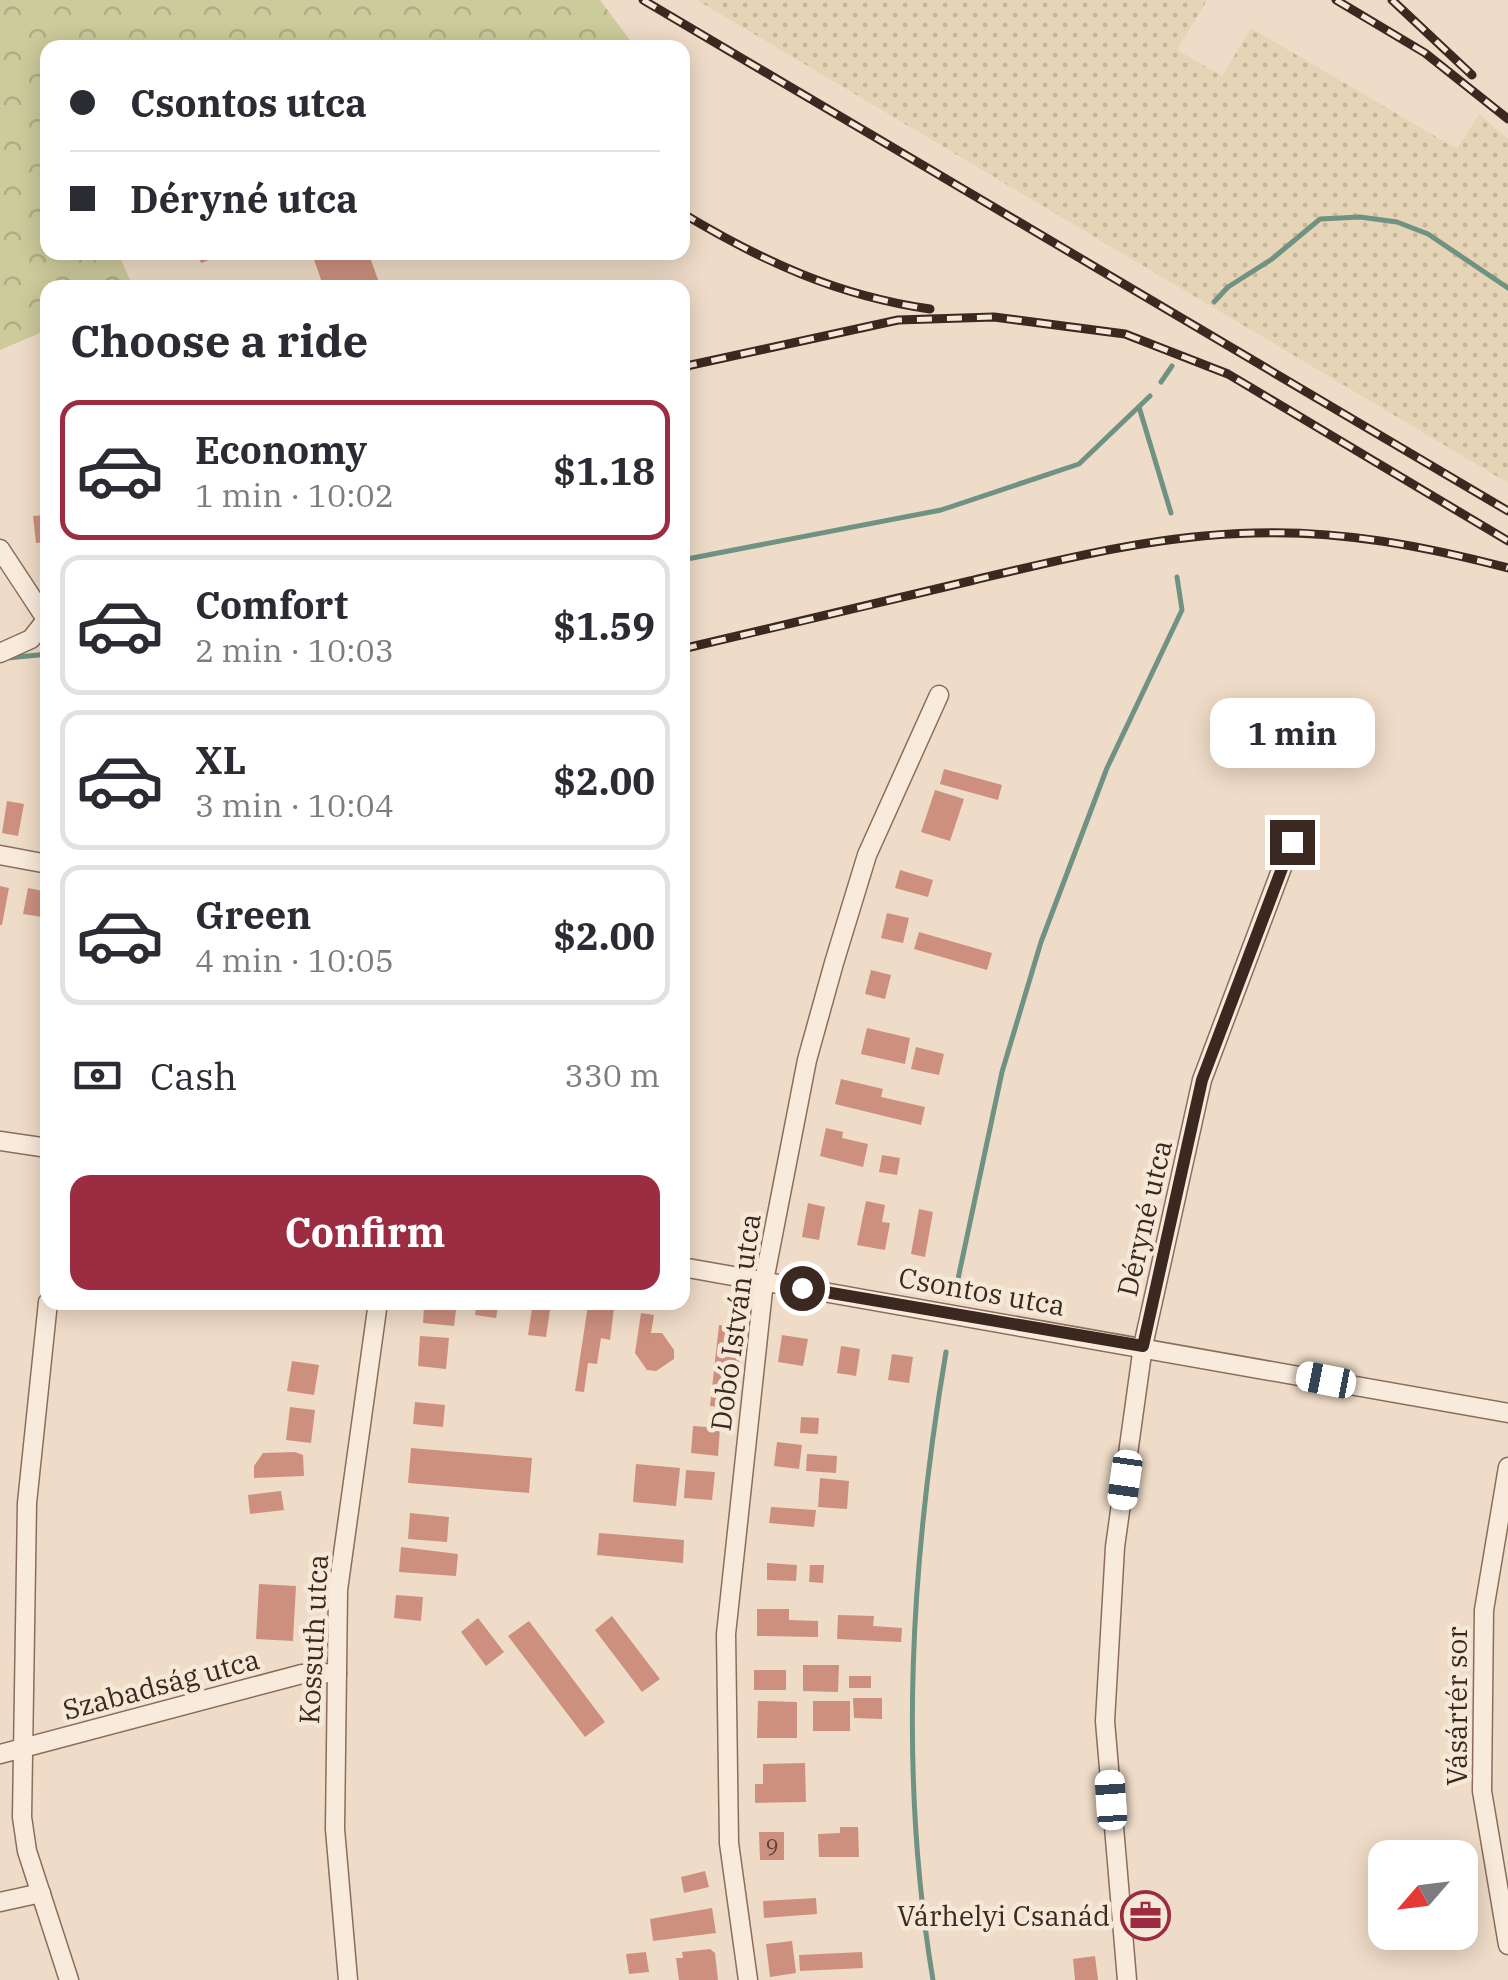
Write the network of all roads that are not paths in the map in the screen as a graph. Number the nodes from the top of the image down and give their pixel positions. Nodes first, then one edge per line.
1 (0, 548) edge
2 (40, 610) edge
3 (40, 629) edge
4 (0, 653) edge
5 (939, 695) dead end
6 (1292, 842) dead end
7 (0, 856) edge
8 (40, 863) edge
9 (0, 1140) edge
10 (40, 1147) edge
11 (690, 1268) edge
12 (764, 1282) junction
13 (47, 1310) edge
14 (377, 1310) edge
15 (1143, 1346) junction
16 (1508, 1413) edge
17 (1508, 1468) edge
18 (337, 1673) junction
19 (23, 1750) junction
20 (0, 1754) edge
21 (41, 1893) junction
22 (0, 1902) edge
23 (1508, 1946) edge
24 (69, 1980) edge
25 (348, 1980) edge
26 (748, 1980) edge
27 (1127, 1980) edge

1 - 2 street
3 - 4 street
5 - 12 street, Dobó István utca
6 - 15 street, Déryné utca
7 - 8 street
9 - 10 street
11 - 12 street, Csontos utca
12 - 15 street, Csontos utca
12 - 26 street, Dobó István utca
13 - 19 street
14 - 18 street, Kossuth utca
15 - 16 street, Csontos utca
15 - 27 street, Déryné utca
17 - 23 street, Vásártér sor
18 - 19 street, Szabadság utca
18 - 25 street, Kossuth utca
19 - 20 street, Szabadság utca
19 - 21 street
21 - 22 street
21 - 24 street

